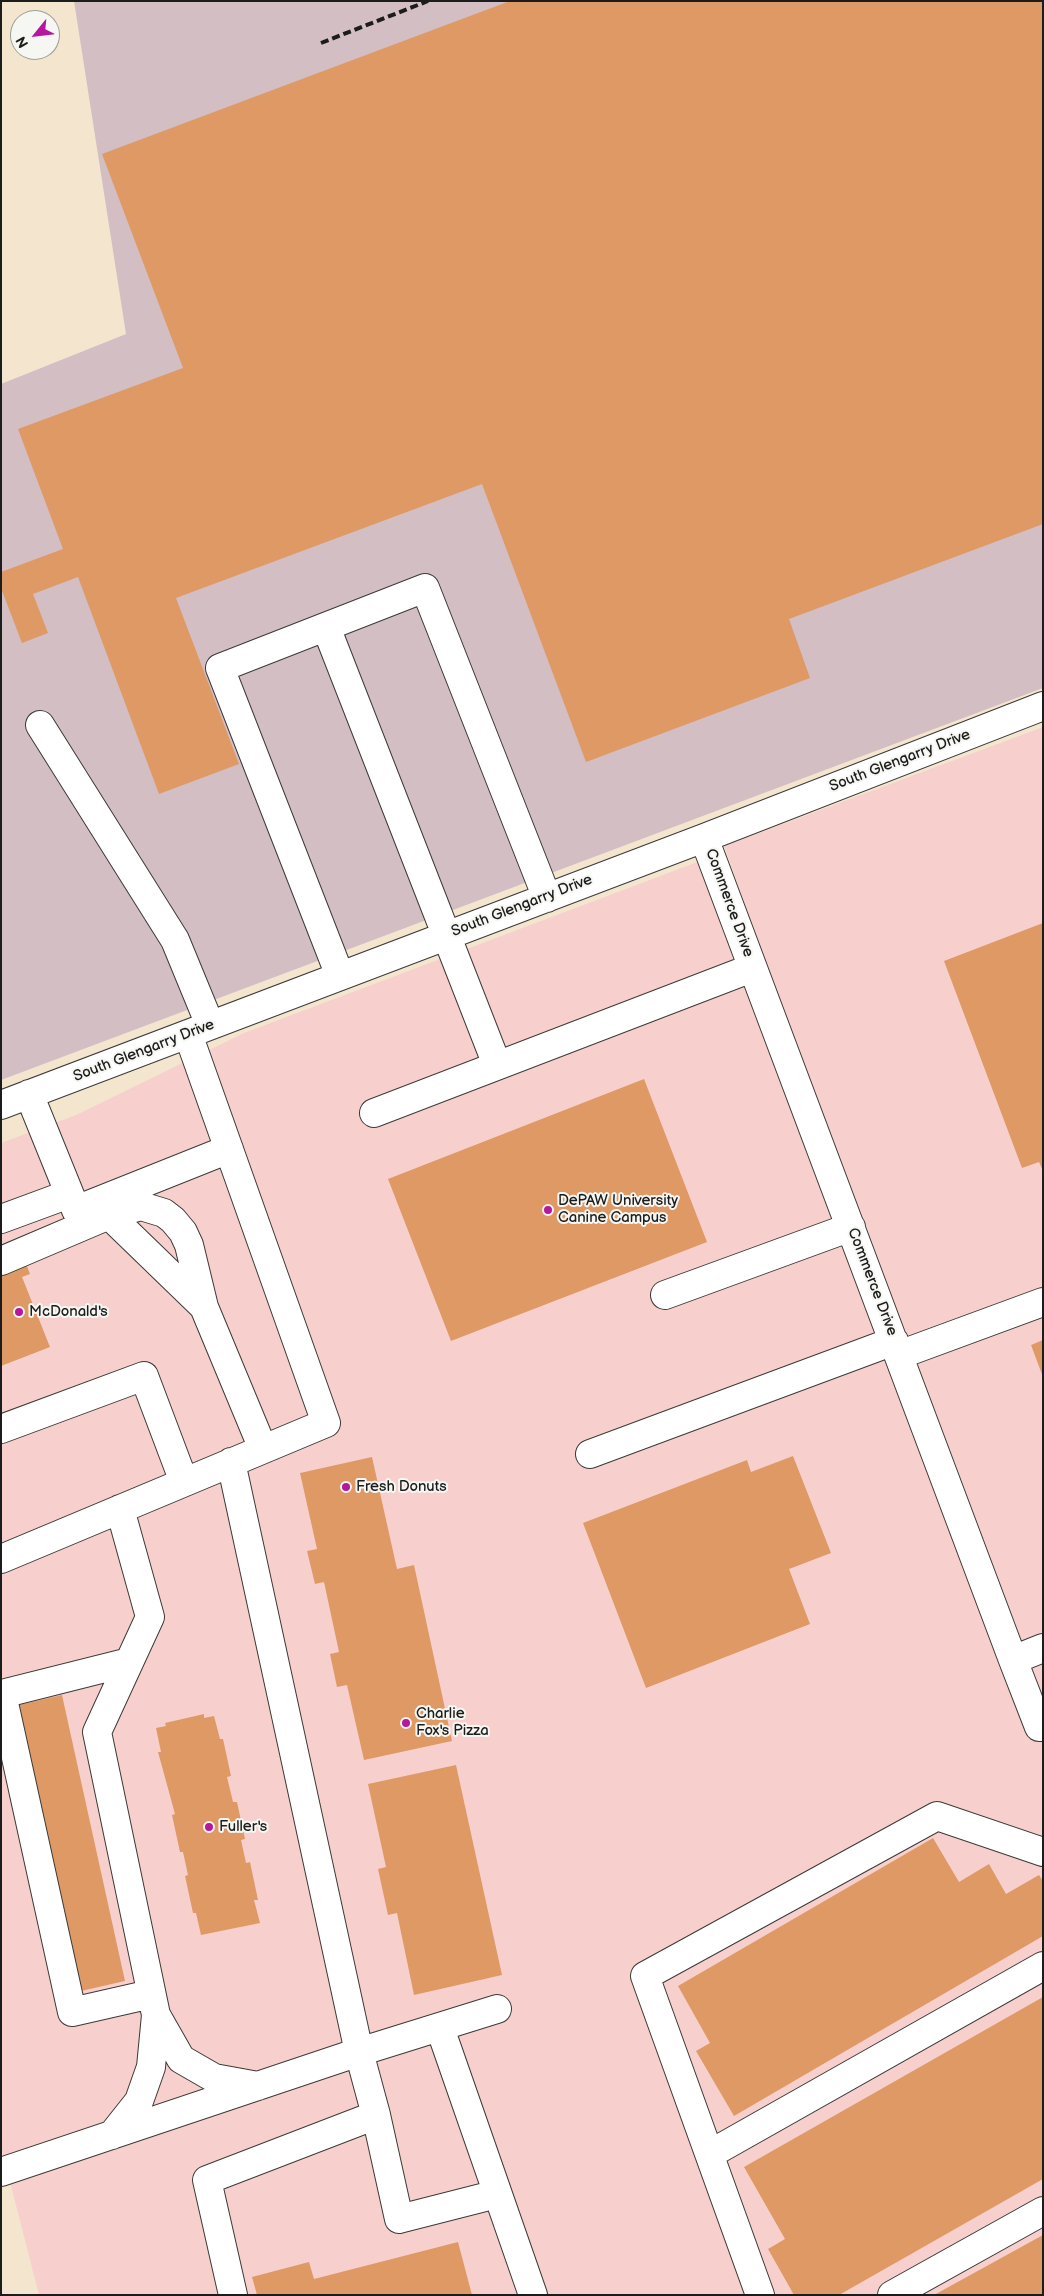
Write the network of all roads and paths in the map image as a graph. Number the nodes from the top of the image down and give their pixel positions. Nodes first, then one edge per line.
1 (326, 627) junction
2 (1043, 706) edge
3 (40, 725) dead end
4 (704, 838) junction
5 (547, 898) junction
6 (447, 935) junction
7 (752, 968) junction
8 (340, 976) junction
9 (199, 1030) junction
10 (498, 1065) junction
11 (30, 1094) junction
12 (1, 1105) edge
13 (374, 1113) dead end
14 (229, 1150) junction
15 (69, 1194) junction
16 (109, 1215) junction
17 (1, 1219) edge
18 (851, 1227) junction
19 (1, 1261) edge
20 (665, 1295) dead end
21 (1043, 1302) edge
22 (204, 1307) junction
23 (896, 1348) junction
24 (1, 1429) edge
25 (263, 1449) junction
26 (590, 1454) dead end
27 (231, 1462) junction
28 (184, 1482) junction
29 (120, 1509) junction
30 (1, 1558) edge
31 (1043, 1648) edge
32 (1014, 1660) junction
33 (129, 1662) junction
34 (1041, 1727) edge
35 (1043, 1852) edge
36 (1043, 1966) edge
37 (153, 2004) junction
38 (497, 2008) dead end
39 (440, 2028) junction
40 (359, 2052) junction
41 (261, 2087) junction
42 (376, 2115) junction
43 (112, 2135) junction
44 (710, 2154) junction
45 (1, 2172) edge
46 (497, 2194) junction
47 (1043, 2211) edge
48 (233, 2295) edge
49 (533, 2295) edge
50 (760, 2295) edge
51 (892, 2295) edge

1 - 5 street
1 - 6 street
1 - 8 street
2 - 4 street, South Glengarry Drive
3 - 9 street
4 - 5 street, South Glengarry Drive
4 - 7 street, Commerce Drive
5 - 6 street, South Glengarry Drive
6 - 8 street, South Glengarry Drive
6 - 10 street
7 - 10 street
7 - 18 street, Commerce Drive
8 - 9 street, South Glengarry Drive
9 - 11 street, South Glengarry Drive
9 - 14 street
10 - 13 street
11 - 12 street, South Glengarry Drive
11 - 15 street
14 - 15 street
14 - 25 street
15 - 17 street
16 - 19 street
16 - 22 street
16 - 22 street
18 - 20 street
18 - 23 street, Commerce Drive
21 - 23 street
22 - 25 street
23 - 26 street
23 - 32 street, Commerce Drive
24 - 28 street
25 - 27 street
27 - 28 street
27 - 40 street
28 - 29 street
29 - 30 street
29 - 33 street
31 - 32 street
32 - 34 street, Commerce Drive
33 - 37 street
33 - 37 street
35 - 44 street
36 - 44 street
37 - 41 street
37 - 43 street
38 - 39 street
39 - 40 street
39 - 46 street
40 - 41 street
40 - 42 street
41 - 43 street
42 - 46 street
42 - 48 street
43 - 45 street
44 - 50 street
46 - 49 street
47 - 51 street

